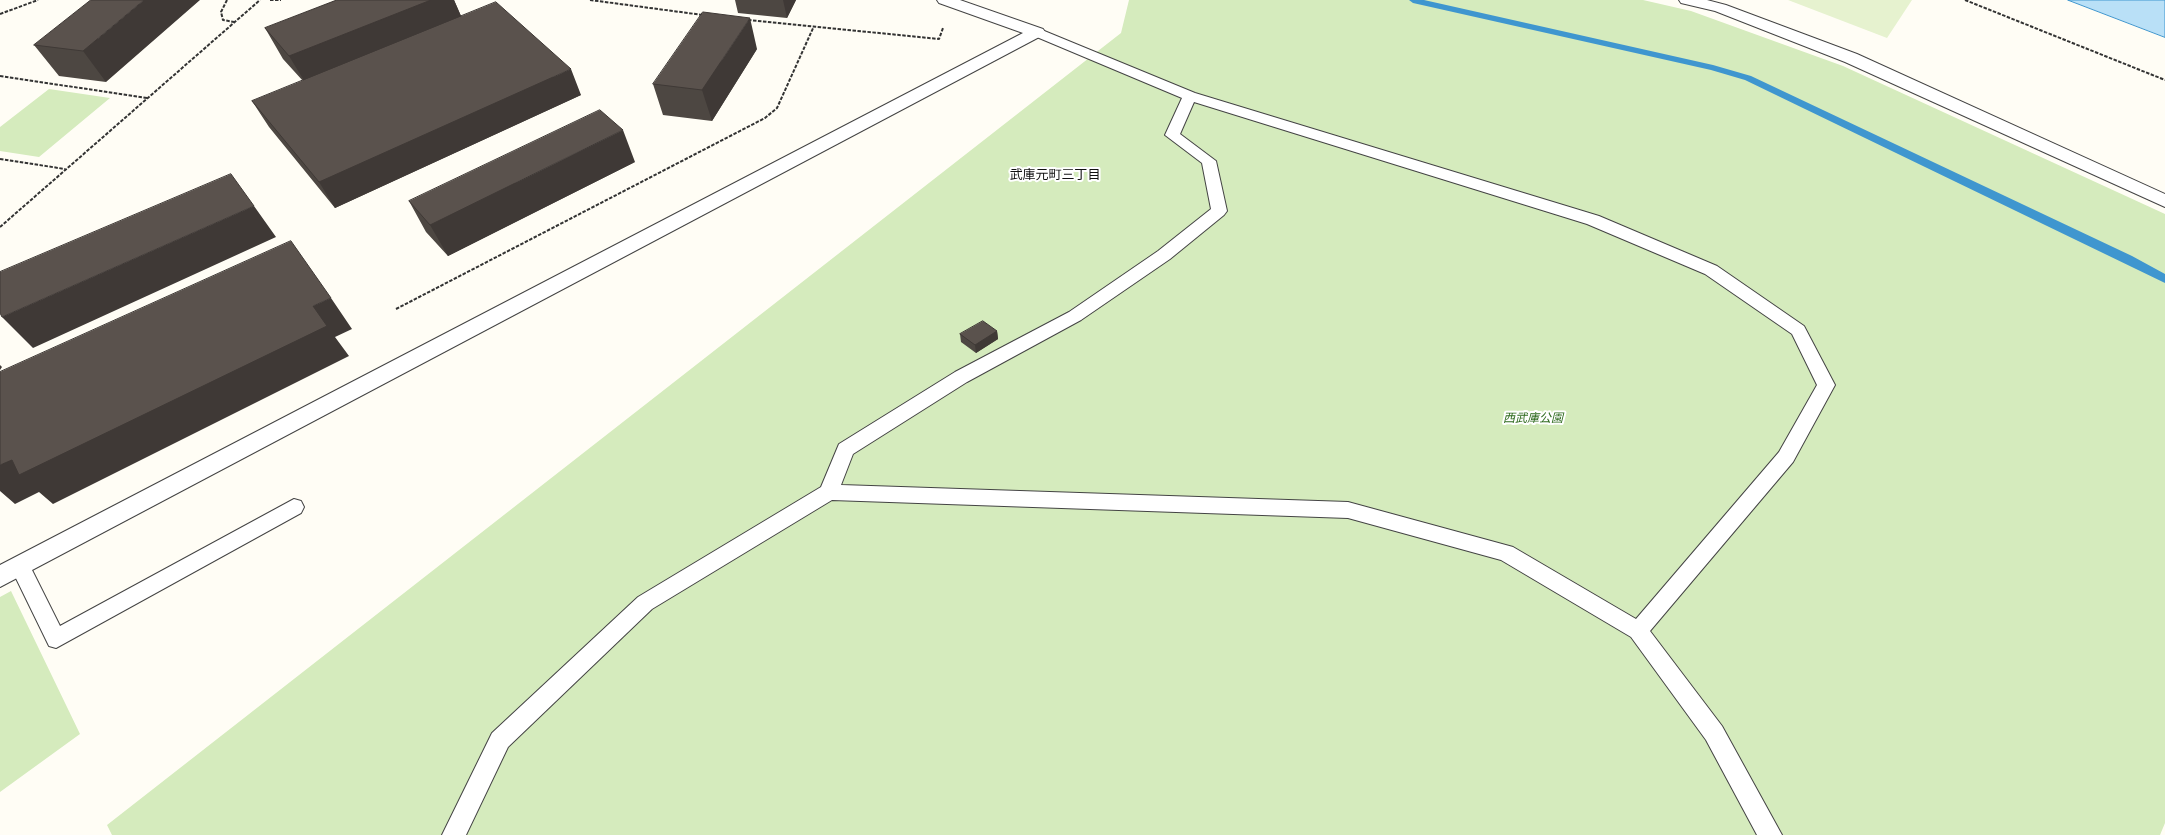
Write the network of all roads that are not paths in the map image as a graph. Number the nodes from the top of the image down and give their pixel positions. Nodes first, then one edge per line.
1 (945, 0) edge
2 (1687, 0) edge
3 (1037, 32) junction
4 (1190, 96) junction
5 (2165, 201) edge
6 (829, 492) junction
7 (294, 507) dead end
8 (10, 572) edge
9 (1638, 631) junction
10 (454, 835) edge
11 (1770, 835) edge

1 - 3 street
2 - 5 street
3 - 4 lane
3 - 8 street
4 - 6 lane
4 - 9 lane
6 - 9 lane
6 - 10 lane
7 - 8 lane
9 - 11 lane

